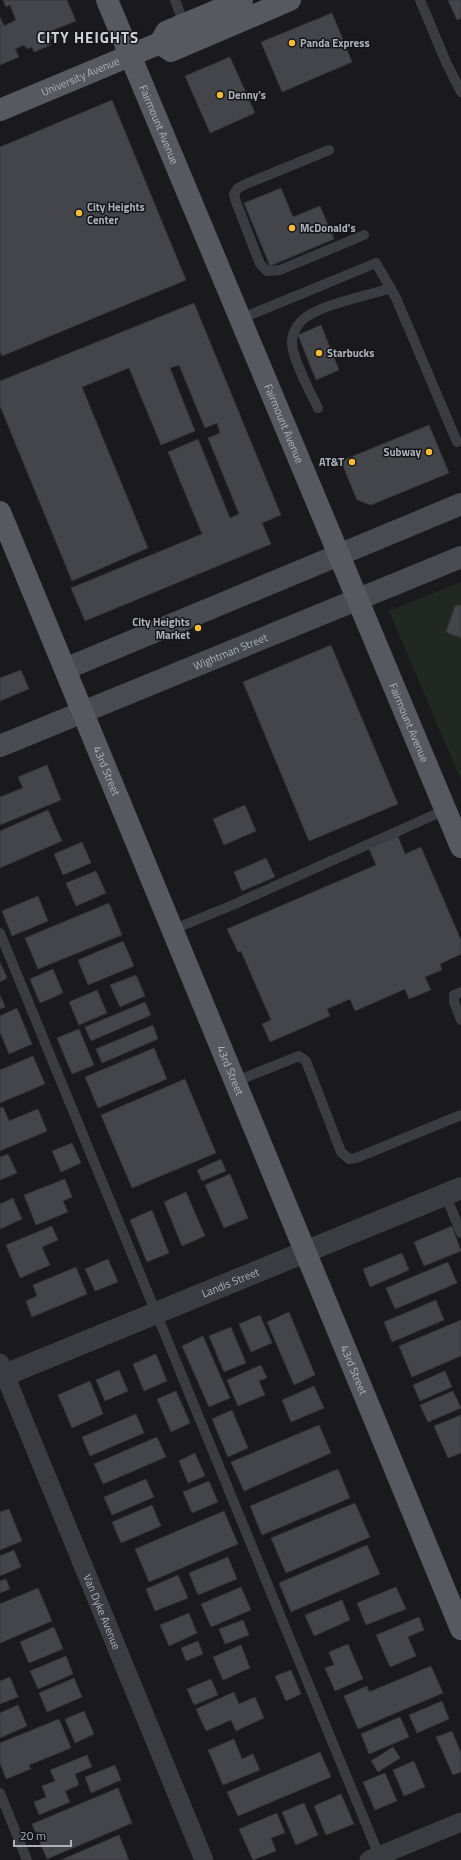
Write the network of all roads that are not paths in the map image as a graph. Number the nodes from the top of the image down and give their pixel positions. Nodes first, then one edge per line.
1 (106, 0) edge
2 (175, 0) edge
3 (242, 0) edge
4 (290, 0) edge
5 (420, 0) edge
6 (184, 24) junction
7 (160, 43) junction
8 (129, 56) junction
9 (461, 92) edge
10 (0, 110) edge
11 (330, 150) dead end
12 (364, 235) dead end
13 (390, 288) junction
14 (240, 319) junction
15 (318, 408) dead end
16 (457, 442) dead end
17 (461, 504) edge
18 (0, 512) edge
19 (339, 555) junction
20 (461, 557) edge
21 (358, 599) junction
22 (65, 669) junction
23 (82, 712) junction
24 (0, 746) edge
25 (445, 810) junction
26 (461, 847) edge
27 (172, 930) junction
28 (0, 933) edge
29 (461, 992) edge
30 (461, 1020) edge
31 (234, 1082) junction
32 (461, 1115) edge
33 (453, 1191) edge
34 (461, 1233) edge
35 (305, 1252) junction
36 (155, 1313) junction
37 (2, 1372) edge
38 (461, 1629) edge
39 (0, 1793) edge
40 (461, 1822) edge
41 (376, 1859) edge
42 (28, 1860) edge
43 (204, 1860) edge

1 - 8 main road, Fairmount Avenue
2 - 6 lane
3 - 6 main road, University Avenue
4 - 7 main road
5 - 9 lane
6 - 7 main road, University Avenue
7 - 8 main road, University Avenue
8 - 10 main road, University Avenue
8 - 14 main road, Fairmount Avenue
11 - 12 lane
13 - 14 lane
13 - 15 lane
13 - 16 lane
14 - 19 main road, Fairmount Avenue
17 - 19 main road
18 - 22 main road, 43rd Street
19 - 21 main road, Fairmount Avenue
19 - 22 main road
20 - 21 main road, Wightman Street
21 - 23 main road, Wightman Street
21 - 25 main road, Fairmount Avenue
22 - 23 main road, 43rd Street
23 - 24 main road, Wightman Street
23 - 27 main road, 43rd Street
25 - 26 main road, Fairmount Avenue
25 - 27 lane
27 - 31 main road, 43rd Street
28 - 36 lane
29 - 30 lane
31 - 32 lane
31 - 35 main road, 43rd Street
33 - 34 lane
33 - 35 street, Landis Street
35 - 36 street, Landis Street
35 - 38 main road, 43rd Street
36 - 37 street, Landis Street
36 - 41 lane
37 - 43 street, Van Dyke Avenue
39 - 42 lane
40 - 41 street

